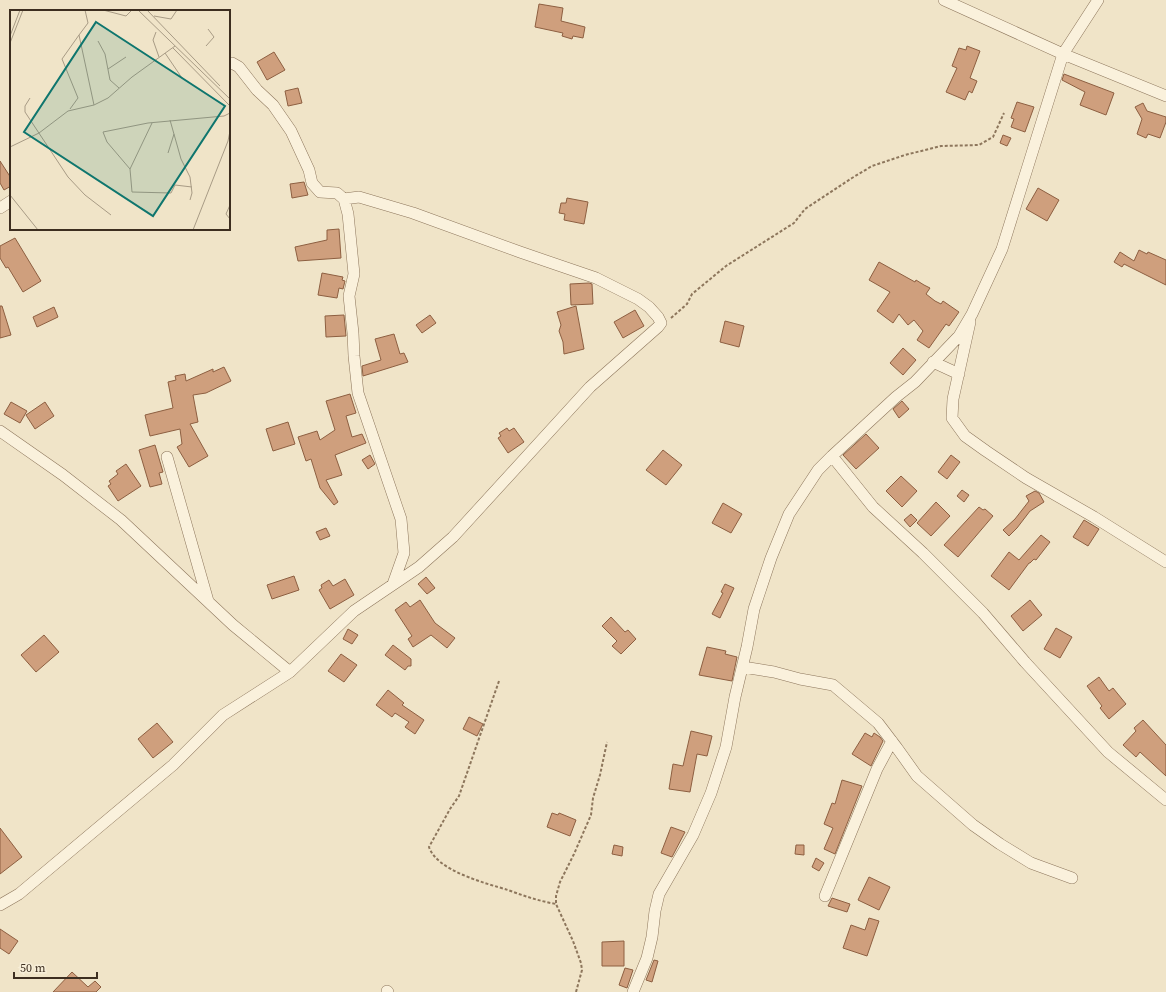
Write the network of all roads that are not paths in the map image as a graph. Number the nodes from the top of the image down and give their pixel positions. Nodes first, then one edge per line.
1 (944, 0) edge
2 (1098, 0) edge
3 (1063, 54) junction
4 (230, 64) edge
5 (1166, 96) edge
6 (344, 199) junction
7 (10, 202) edge
8 (0, 208) edge
9 (972, 314) junction
10 (933, 362) junction
11 (959, 374) junction
12 (0, 431) edge
13 (832, 456) junction
14 (167, 457) dead end
15 (1166, 562) edge
16 (393, 584) junction
17 (208, 602) junction
18 (743, 667) junction
19 (290, 672) junction
20 (892, 741) junction
21 (1166, 800) edge
22 (1072, 878) dead end
23 (825, 896) dead end
24 (0, 905) edge
25 (634, 992) edge

1 - 3 street
2 - 3 street
3 - 5 street
3 - 9 street
4 - 6 street
6 - 16 street
6 - 16 street
7 - 8 street
9 - 10 street
9 - 11 street
10 - 11 street
10 - 13 street
11 - 15 street
12 - 17 street
13 - 18 street
13 - 21 street
14 - 17 street
16 - 19 street
17 - 19 street
18 - 20 street
18 - 25 street
19 - 24 street
20 - 22 street
20 - 23 street

